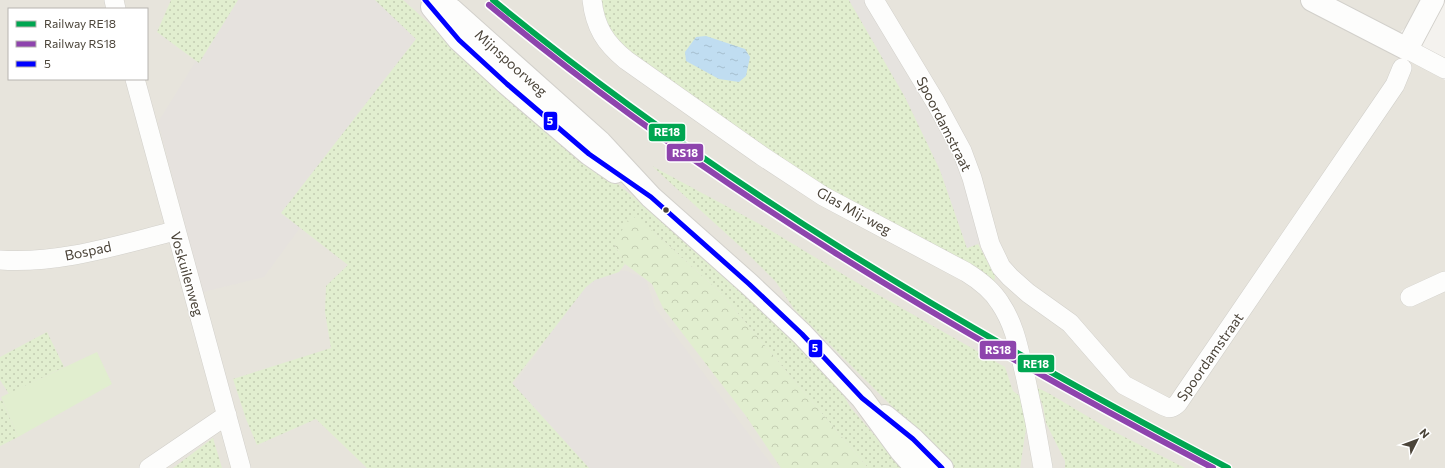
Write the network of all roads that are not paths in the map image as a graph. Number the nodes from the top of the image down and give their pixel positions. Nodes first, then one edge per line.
1 (425, 0) edge
2 (438, 0) edge
3 (592, 0) edge
4 (874, 0) edge
5 (1312, 0) edge
6 (1433, 0) edge
7 (1405, 58) junction
8 (1445, 69) edge
9 (135, 80) edge
10 (651, 197) junction
11 (175, 231) junction
12 (0, 260) edge
13 (1445, 281) edge
14 (1410, 297) dead end
15 (862, 398) junction
16 (227, 415) junction
17 (150, 468) edge
18 (240, 468) edge
19 (916, 468) edge
20 (942, 468) edge
21 (1043, 468) edge

1 - 10 street, Mijnspoorweg
2 - 10 street, Mijnspoorweg
3 - 21 street, Glas Mij-weg
4 - 7 street, Spoordamstraat
5 - 7 street
6 - 7 street
7 - 8 street
9 - 11 street, Voskuilenweg
10 - 15 street, Mijnspoorweg
11 - 12 street, Bospad
11 - 16 street, Voskuilenweg
13 - 14 street
15 - 19 street, Mijnspoorweg
15 - 20 street, Mijnspoorweg
16 - 17 street
16 - 18 street, Voskuilenweg

